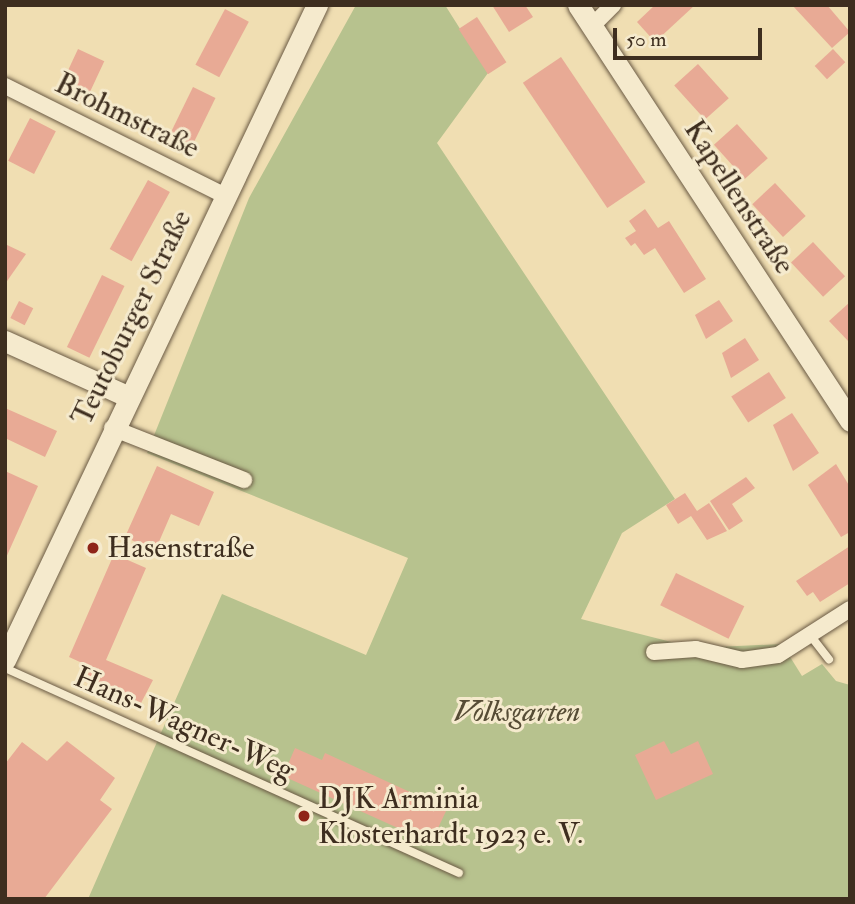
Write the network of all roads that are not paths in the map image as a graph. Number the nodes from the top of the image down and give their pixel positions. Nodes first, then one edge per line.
1 (317, 5) edge
2 (578, 5) edge
3 (613, 5) edge
4 (592, 26) junction
5 (5, 86) edge
6 (225, 195) junction
7 (5, 341) edge
8 (127, 396) junction
9 (850, 421) edge
10 (112, 428) junction
11 (244, 480) dead end
12 (850, 609) edge
13 (810, 635) junction
14 (654, 652) dead end
15 (829, 659) dead end
16 (5, 660) edge
17 (5, 668) edge
18 (459, 873) dead end

1 - 6 main road, Teutoburger Straße
2 - 4 main road, Kapellenstraße
3 - 4 street
4 - 9 main road, Kapellenstraße
5 - 6 street, Brohmstraße
6 - 8 main road, Teutoburger Straße
7 - 8 main road
8 - 10 main road, Teutoburger Straße
10 - 11 street
10 - 16 main road, Teutoburger Straße
12 - 13 street
13 - 14 street
13 - 15 lane
17 - 18 lane, Hans-Wagner-Weg

